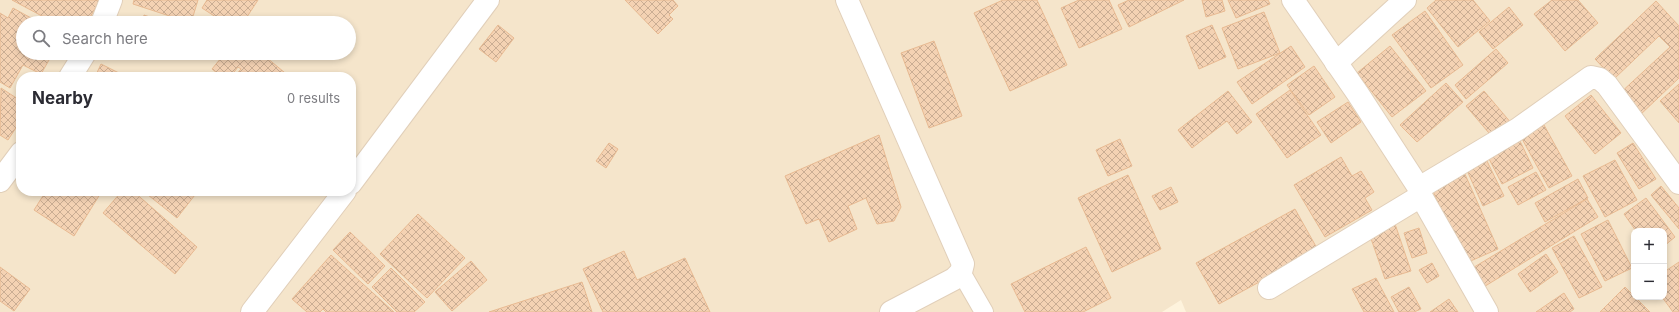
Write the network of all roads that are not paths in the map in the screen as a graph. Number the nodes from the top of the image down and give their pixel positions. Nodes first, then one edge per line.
1 (111, 0) edge
2 (488, 0) edge
3 (846, 0) edge
4 (1293, 0) edge
5 (1405, 0) edge
6 (105, 16) edge
7 (81, 60) edge
8 (1336, 63) junction
9 (73, 72) edge
10 (16, 160) edge
11 (356, 176) edge
12 (0, 180) edge
13 (1679, 183) edge
14 (1420, 192) junction
15 (341, 196) edge
16 (961, 272) junction
17 (1269, 288) dead end
18 (252, 312) edge
19 (891, 312) edge
20 (984, 312) edge
21 (1487, 312) edge

1 - 6 street
2 - 11 street
3 - 16 street
4 - 8 street
5 - 8 street
7 - 9 street
8 - 14 street
10 - 12 street
13 - 14 street
14 - 17 street
14 - 21 street
15 - 18 street
16 - 19 street
16 - 20 lane

